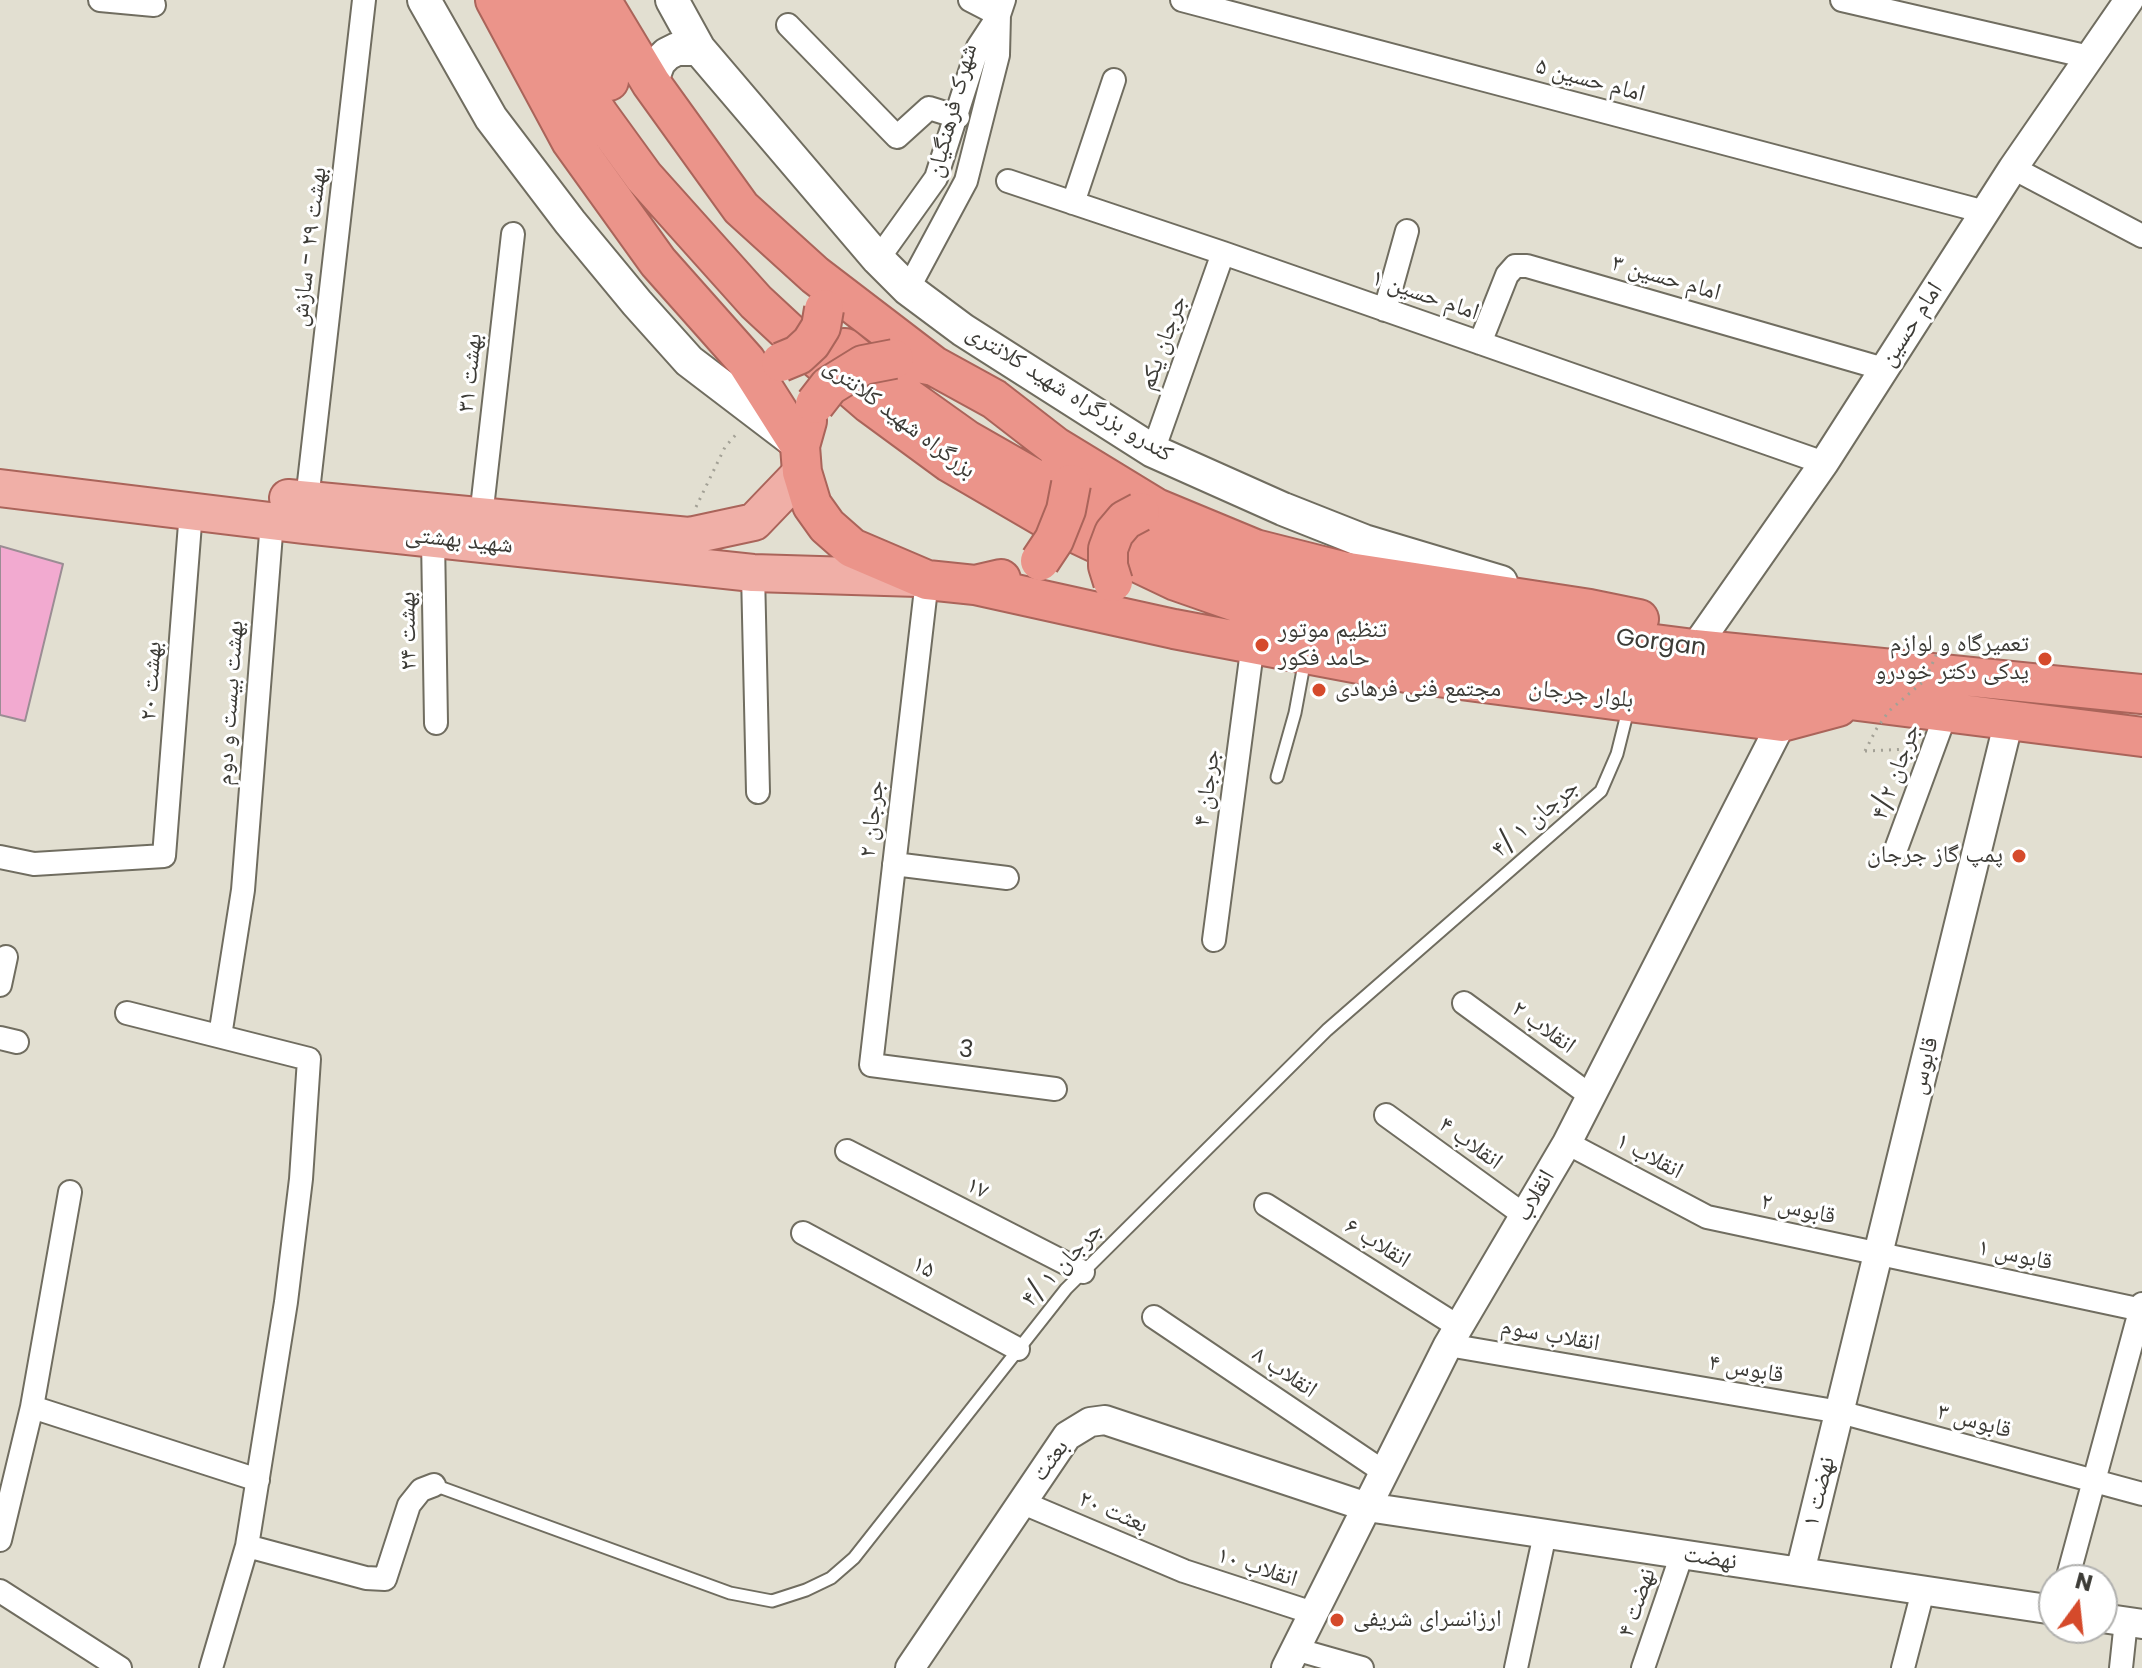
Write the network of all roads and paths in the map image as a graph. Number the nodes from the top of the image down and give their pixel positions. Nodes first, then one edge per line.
1 (100, 0) edge
2 (364, 0) edge
3 (424, 0) edge
4 (495, 0) edge
5 (533, 0) edge
6 (564, 0) edge
7 (601, 0) edge
8 (672, 0) edge
9 (970, 0) edge
10 (1182, 0) edge
11 (1842, 0) edge
12 (2130, 0) edge
13 (154, 5) dead end
14 (1002, 8) edge
15 (2142, 8) edge
16 (788, 25) dead end
17 (699, 49) junction
18 (2089, 57) junction
19 (1114, 80) dead end
20 (651, 83) junction
21 (958, 117) junction
22 (2013, 168) junction
23 (1008, 181) dead end
24 (1073, 203) junction
25 (1985, 212) junction
26 (1407, 231) dead end
27 (513, 234) dead end
28 (2142, 236) edge
29 (1223, 253) junction
30 (878, 259) junction
31 (908, 289) junction
32 (820, 292) junction
33 (1385, 310) junction
34 (1480, 343) junction
35 (764, 362) junction
36 (934, 366) junction
37 (1884, 369) junction
38 (756, 412) junction
39 (1153, 451) junction
40 (801, 459) junction
41 (1066, 462) junction
42 (0, 463) edge
43 (1824, 463) junction
44 (0, 488) edge
45 (307, 500) junction
46 (1283, 509) junction
47 (1148, 510) junction
48 (191, 511) junction
49 (481, 517) junction
50 (272, 521) junction
51 (689, 536) junction
52 (433, 538) junction
53 (1188, 552) joint
54 (753, 573) junction
55 (924, 579) junction
56 (975, 585) junction
57 (1590, 609) junction
58 (1174, 629) junction
59 (1253, 643) junction
60 (1408, 644) joint
61 (1694, 649) junction
62 (1938, 651) dead end
63 (1306, 655) junction
64 (2142, 694) edge
65 (1630, 702) junction
66 (1857, 703) junction
67 (1946, 713) junction
68 (2009, 720) junction
69 (1782, 722) junction
70 (436, 723) dead end
71 (2142, 737) edge
72 (1912, 749) dead end
73 (1277, 777) dead end
74 (758, 792) dead end
75 (1896, 849) dead end
76 (0, 857) edge
77 (894, 864) junction
78 (1007, 878) dead end
79 (1214, 940) dead end
80 (6, 957) dead end
81 (0, 985) edge
82 (1464, 1003) dead end
83 (127, 1013) dead end
84 (220, 1036) junction
85 (871, 1065) joint
86 (1055, 1089) dead end
87 (1591, 1096) junction
88 (1386, 1115) dead end
89 (1567, 1143) junction
90 (847, 1151) dead end
91 (70, 1192) dead end
92 (1266, 1205) dead end
93 (1524, 1215) junction
94 (1707, 1217) joint
95 (803, 1233) dead end
96 (1879, 1253) junction
97 (1083, 1272) junction
98 (2142, 1308) edge
99 (1154, 1317) dead end
100 (1454, 1336) junction
101 (1018, 1349) junction
102 (1644, 1379) joint
103 (32, 1407) junction
104 (1840, 1412) junction
105 (1384, 1472) junction
106 (258, 1480) junction
107 (2094, 1481) junction
108 (434, 1485) joint
109 (2142, 1494) edge
110 (1021, 1502) junction
111 (1367, 1507) junction
112 (1545, 1534) junction
113 (0, 1540) edge
114 (247, 1546) junction
115 (1682, 1554) junction
116 (2071, 1564) edge
117 (1184, 1571) joint
118 (1800, 1572) junction
119 (0, 1591) edge
120 (1923, 1591) junction
121 (2038, 1608) edge
122 (1313, 1613) junction
123 (2123, 1621) edge
124 (1290, 1659) edge
125 (120, 1668) edge
126 (211, 1668) edge
127 (910, 1668) edge
128 (1362, 1668) edge
129 (1516, 1668) edge
130 (1643, 1668) edge
131 (1903, 1668) edge
132 (2121, 1668) edge

1 - 13 street
2 - 45 street, بهشت ۲۹ - سازش
3 - 38 main road
4 - 35 highway
5 - 60 highway, بزرگراه شهید کلانتری
6 - 53 highway, بزرگراه شهید کلانتری
7 - 20 highway
8 - 17 main road, کندرو بزرگراه شهید کلانتری
9 - 14 street
10 - 25 street, امام حسین ۵
11 - 18 street
12 - 15 street
12 - 18 street, امام حسین
14 - 21 street
14 - 31 street, شهرک فرهنگیان
16 - 21 street
17 - 20 main road
17 - 30 main road, کندرو بزرگراه شهید کلانتری
18 - 22 street, امام حسین
19 - 24 street
20 - 32 highway
21 - 30 street
22 - 25 street, امام حسین
22 - 28 street
23 - 24 street, امام حسین ۱
24 - 29 street, امام حسین ۱
25 - 37 street, امام حسین
26 - 33 street
27 - 49 street, بهشت ۳۱
29 - 33 street, امام حسین ۱
29 - 39 street, جرجان یکم
30 - 31 main road, کندرو بزرگراه شهید کلانتری
31 - 39 main road, کندرو بزرگراه شهید کلانتری
32 - 35 highway, bridge
32 - 36 highway
33 - 34 street, امام حسین ۱
34 - 37 street, امام حسین ۳
34 - 43 street, امام حسین ۱
35 - 40 highway
36 - 40 highway, bridge
36 - 41 highway
37 - 43 street, امام حسین
38 - 40 main road
38 - 51 path
39 - 46 main road, کندرو بزرگراه شهید کلانتری
40 - 51 main road, شهید بهشتی
40 - 55 highway
41 - 46 main road
41 - 47 highway
41 - 56 highway, bridge
42 - 45 main road, شهید بهشتی
43 - 61 street, امام حسین
44 - 48 main road, شهید بهشتی
45 - 49 main road, شهید بهشتی
46 - 57 main road, کندرو بزرگراه شهید کلانتری
47 - 57 highway
47 - 58 highway, bridge
48 - 50 main road, شهید بهشتی
48 - 76 street, بهشت ۲۰
49 - 51 main road, شهید بهشتی
50 - 52 main road, شهید بهشتی
50 - 84 street, بهشت بیست و دوم
52 - 54 main road, شهید بهشتی
52 - 70 street, بهشت ۲۴
53 - 61 highway, Gorgan
54 - 55 main road, شهید بهشتی
54 - 74 street
55 - 56 highway
55 - 77 street, جرجان ۲
56 - 58 highway, بلوار جرجان
57 - 61 highway
58 - 59 highway, بلوار جرجان
59 - 63 highway, بلوار جرجان
59 - 79 street, ۴ جرجان
60 - 66 highway, Gorgan
61 - 64 highway, Gorgan
62 - 72 path, bridge
63 - 65 highway, بلوار جرجان
63 - 73 lane
65 - 69 highway, بلوار جرجان
65 - 97 lane, جرجان ۱ /۴
66 - 67 highway, Gorgan
66 - 69 highway, بلوار جرجان
67 - 68 highway, Gorgan
67 - 75 street, ۴/۲ جرجان
68 - 71 highway, Gorgan
68 - 96 street, قابوس
69 - 87 street, انقلاب
77 - 78 street
77 - 85 street, جرجان ۲
80 - 81 street
82 - 87 street, ۲ انقلاب
83 - 84 street
84 - 106 street
85 - 86 street, 3
87 - 89 street, انقلاب
88 - 93 street, ۴ انقلاب
89 - 93 street, انقلاب
89 - 94 street, انقلاب ۱
90 - 97 street, ۱۷
91 - 103 street
92 - 100 street, ۶ انقلاب
93 - 100 street, انقلاب
94 - 96 street, ۲ قابوس
95 - 101 street, ۱۵
96 - 98 street, ۱ قابوس
96 - 104 street, قابوس
97 - 101 lane, جرجان ۱ /۴
98 - 107 street
99 - 105 street, ۸ انقلاب
100 - 102 street, انقلاب سوم
100 - 105 street, انقلاب
101 - 108 lane, جرجان ۱ /۴
102 - 104 street, ۴ قابوس
103 - 106 street
103 - 113 street
104 - 107 street, ۳ قابوس
104 - 118 street, ۱ نهضت
105 - 111 street, انقلاب
106 - 114 street
107 - 109 street, ۳ قابوس
107 - 116 street
108 - 114 street
110 - 111 street, بعثت
110 - 117 street, ۲۰ بعثت
110 - 127 street, بعثت
111 - 112 street, نهضت
111 - 122 street, انقلاب
112 - 115 street, نهضت
112 - 129 street
114 - 126 street
115 - 118 street, نهضت
115 - 130 street, ۴ نهضت
117 - 122 street, ۱۰ انقلاب
118 - 120 street, نهضت
119 - 125 street
120 - 121 street, نهضت
120 - 131 street
122 - 124 street, انقلاب
123 - 132 street
124 - 128 street

